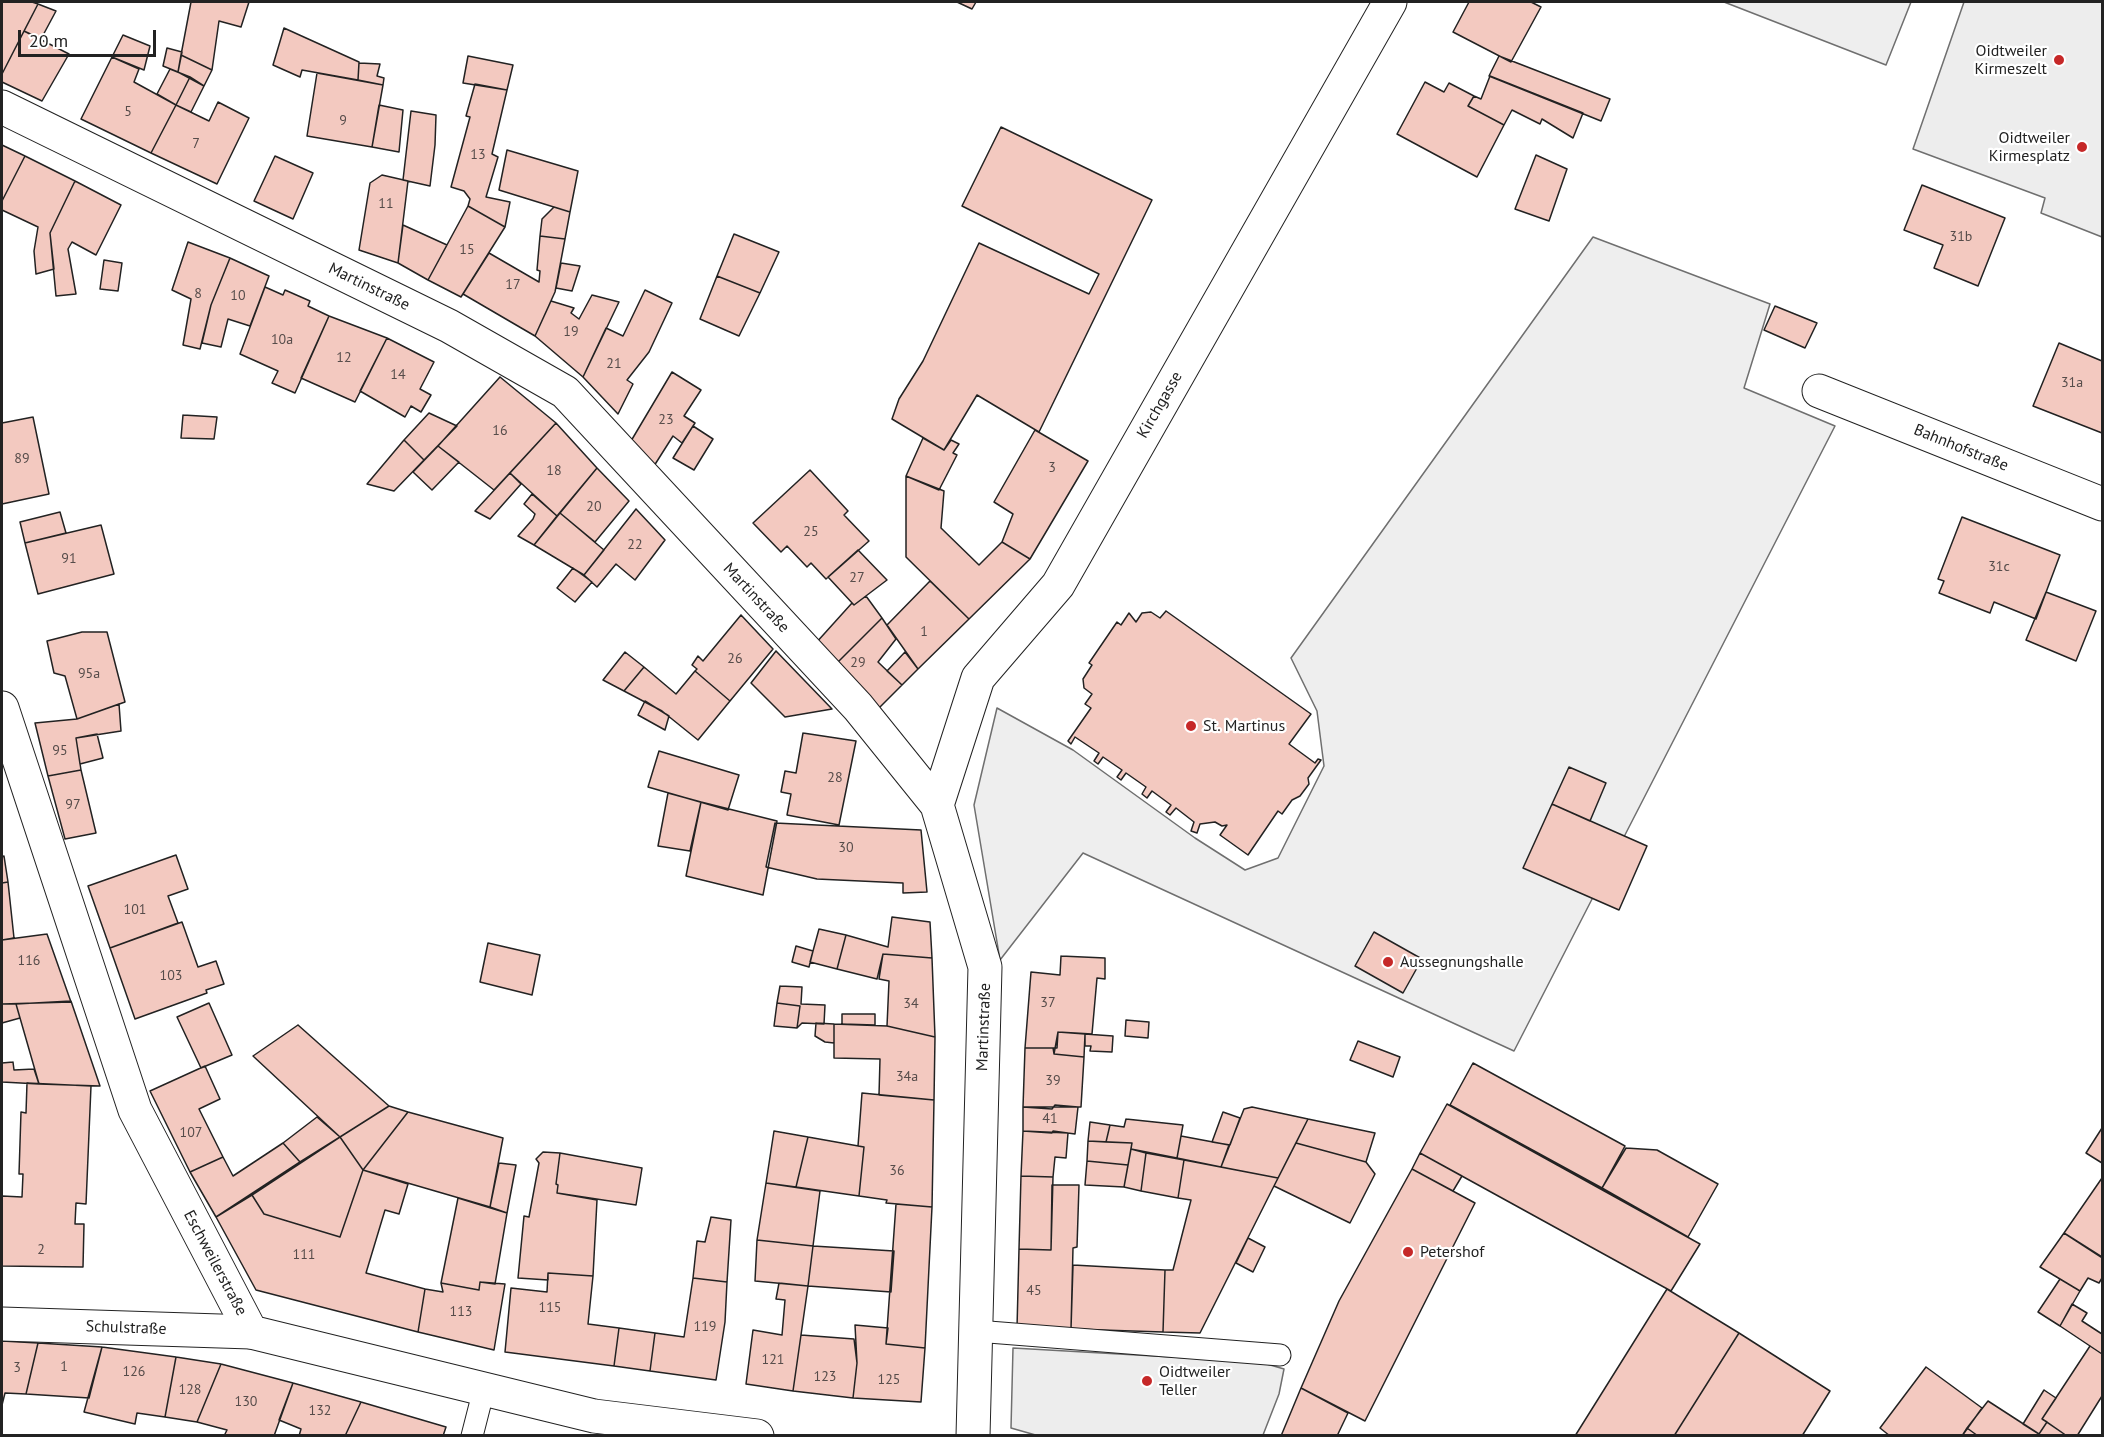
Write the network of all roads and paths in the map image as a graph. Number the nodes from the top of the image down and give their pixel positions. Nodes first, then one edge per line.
1 (1390, 2) edge
2 (2, 107) edge
3 (1820, 391) dead end
4 (2103, 504) edge
5 (2, 708) edge
6 (937, 805) junction
7 (2, 1324) edge
8 (975, 1330) junction
9 (250, 1332) junction
10 (1280, 1355) dead end
11 (484, 1389) junction
12 (472, 1436) edge
13 (758, 1436) edge
14 (973, 1436) edge

1 - 6 street, Kirchgasse
2 - 6 street, Martinstraße
3 - 4 street, Bahnhofstraße
5 - 9 street, Eschweilerstraße
6 - 8 street, Martinstraße
7 - 9 street, Schulstraße
8 - 10 lane
8 - 14 street, Martinstraße
9 - 11 street, Eschweilerstraße
11 - 12 lane
11 - 13 street, Eschweilerstraße

